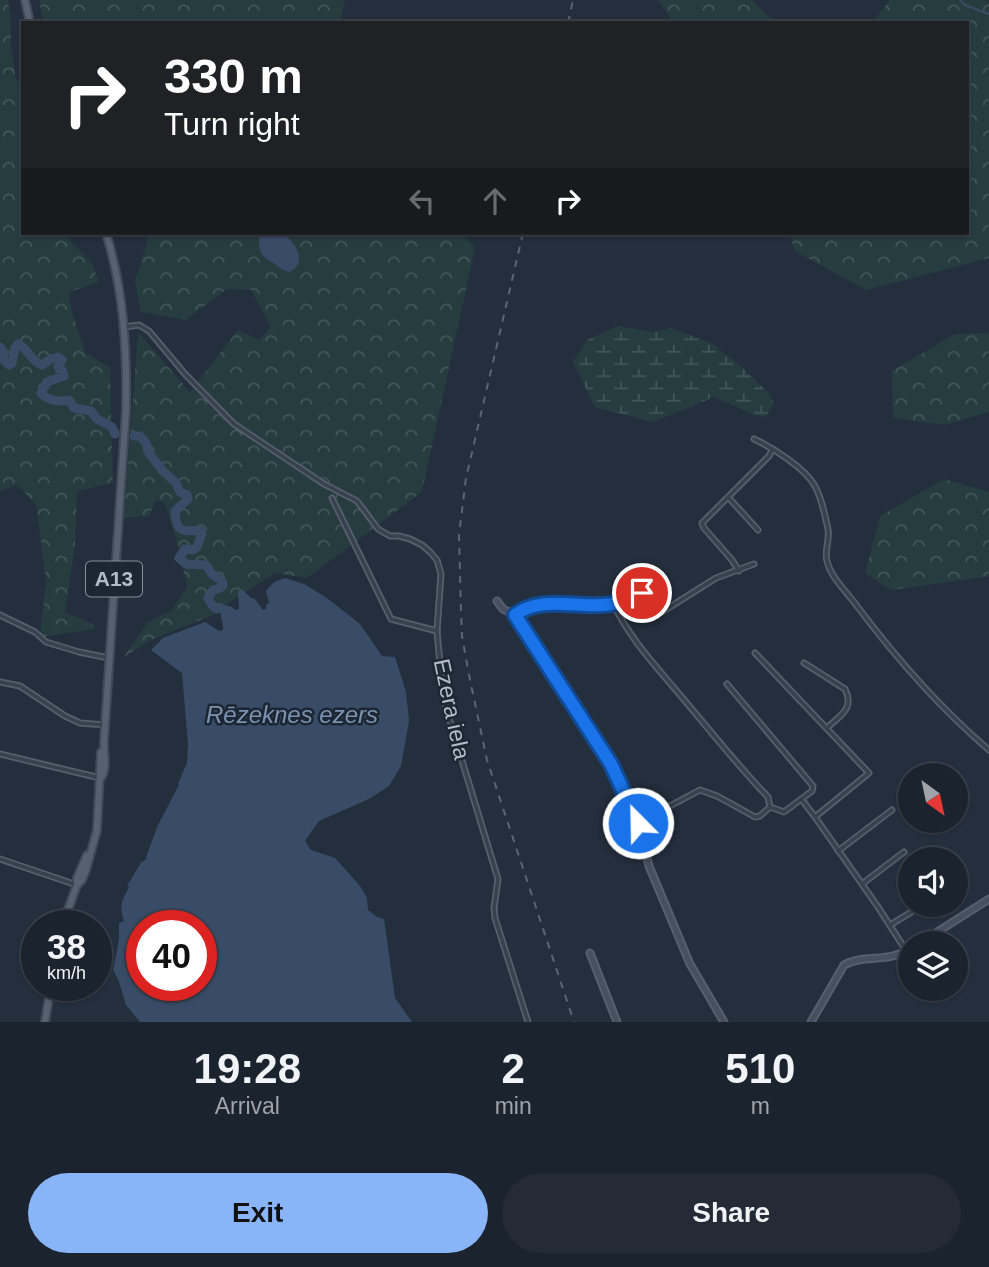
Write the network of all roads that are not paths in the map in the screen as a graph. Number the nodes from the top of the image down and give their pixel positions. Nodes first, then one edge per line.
1 (25, 0) edge
2 (30, 21) edge
3 (106, 235) edge
4 (124, 327) junction
5 (754, 439) dead end
6 (772, 450) junction
7 (728, 497) junction
8 (332, 498) dead end
9 (758, 530) dead end
10 (754, 565) dead end
11 (739, 570) junction
12 (497, 601) dead end
13 (613, 603) junction
14 (0, 615) edge
15 (515, 615) junction
16 (437, 631) junction
17 (755, 653) dead end
18 (109, 658) junction
19 (804, 663) dead end
20 (0, 682) edge
21 (727, 684) dead end
22 (105, 725) junction
23 (827, 728) junction
24 (989, 750) edge
25 (0, 754) edge
26 (101, 778) junction
27 (802, 800) junction
28 (770, 807) junction
29 (892, 810) dead end
30 (816, 817) junction
31 (638, 823) junction
32 (838, 851) junction
33 (898, 857) edge
34 (0, 859) edge
35 (862, 884) junction
36 (77, 885) junction
37 (989, 899) edge
38 (68, 910) edge
39 (903, 917) edge
40 (890, 925) junction
41 (939, 931) edge
42 (898, 937) edge
43 (590, 953) dead end
44 (898, 956) edge
45 (48, 1001) edge
46 (44, 1022) edge
47 (528, 1022) edge
48 (617, 1022) edge
49 (724, 1022) edge
50 (811, 1022) edge

1 - 2 main road
3 - 4 main road, A13
4 - 16 street, Ezera iela
4 - 18 main road, A13
5 - 6 street
6 - 7 street
6 - 24 street
7 - 9 street
7 - 11 street
8 - 16 street
10 - 11 street
11 - 13 street
12 - 15 street
13 - 15 street
13 - 28 street
14 - 18 street
15 - 31 street
16 - 47 street, Ezera iela
17 - 23 street
18 - 22 main road, A13
19 - 23 street
20 - 22 street
21 - 27 street
22 - 26 main road, A13
23 - 30 street
25 - 26 street
26 - 36 main road, A13
27 - 28 street
27 - 30 street
28 - 31 street
29 - 32 street
30 - 32 street
31 - 49 street
32 - 35 street
33 - 35 street
34 - 36 street
35 - 40 street
36 - 38 main road, A13
37 - 41 street
39 - 40 street
40 - 42 street
43 - 48 street
44 - 50 street
45 - 46 main road

